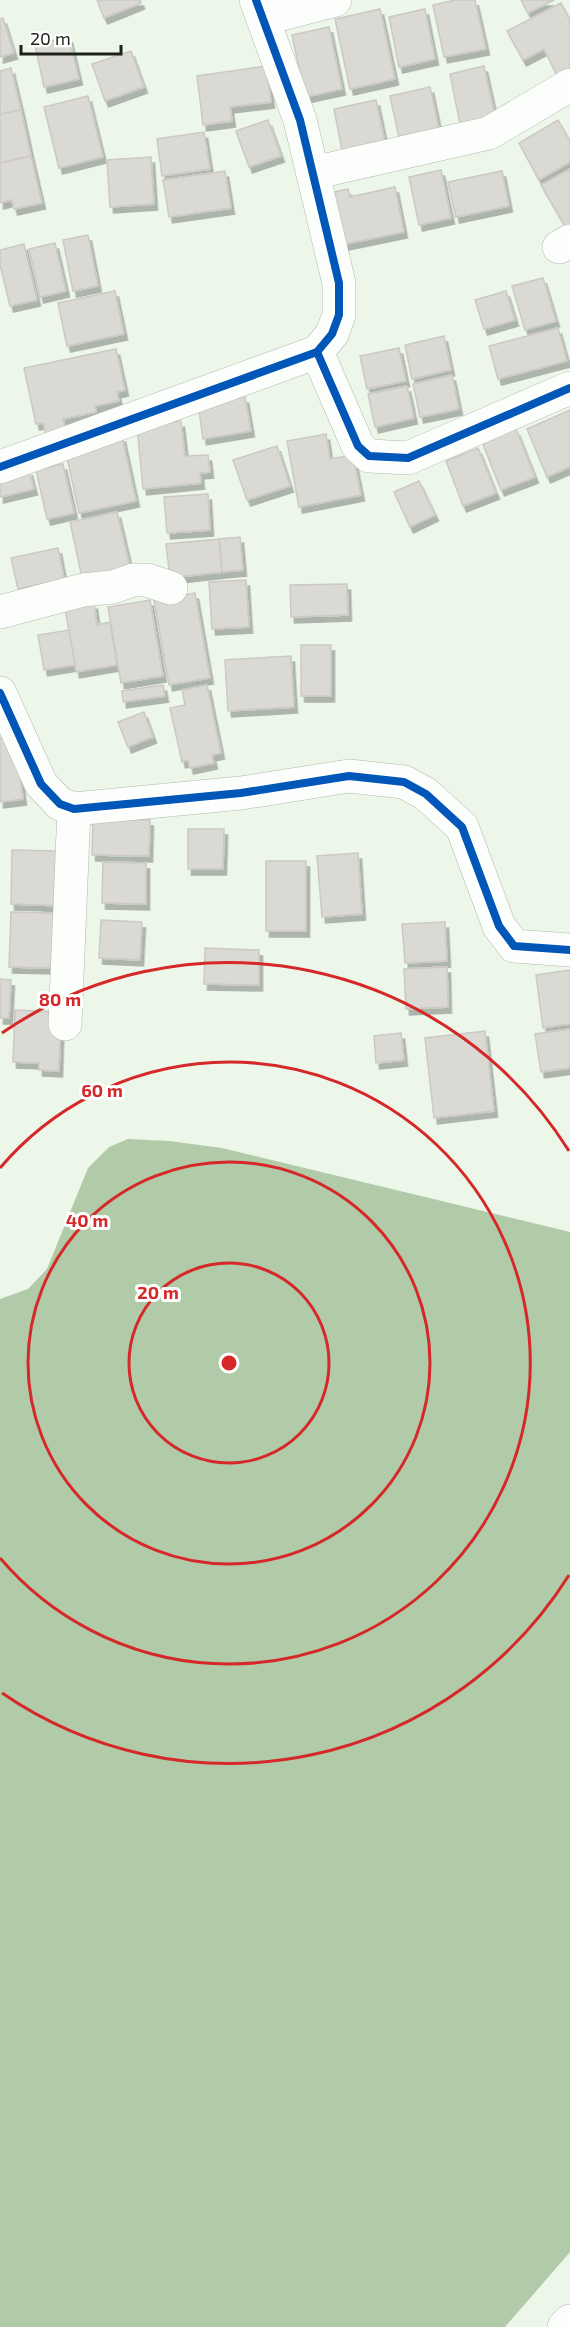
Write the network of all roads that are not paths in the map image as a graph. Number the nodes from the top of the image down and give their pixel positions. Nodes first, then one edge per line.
1 (335, 0) edge
2 (260, 9) edge
3 (570, 85) edge
4 (313, 173) junction
5 (317, 352) junction
6 (570, 388) edge
7 (0, 467) edge
8 (171, 588) dead end
9 (0, 612) edge
10 (0, 693) edge
11 (74, 809) junction
12 (570, 950) edge
13 (65, 1024) dead end
14 (570, 2320) edge
15 (564, 2327) edge

1 - 2 street
2 - 4 street
3 - 4 street
4 - 5 street
5 - 6 street
5 - 7 street
8 - 9 street
10 - 11 street
11 - 12 street
11 - 13 street
14 - 15 street

